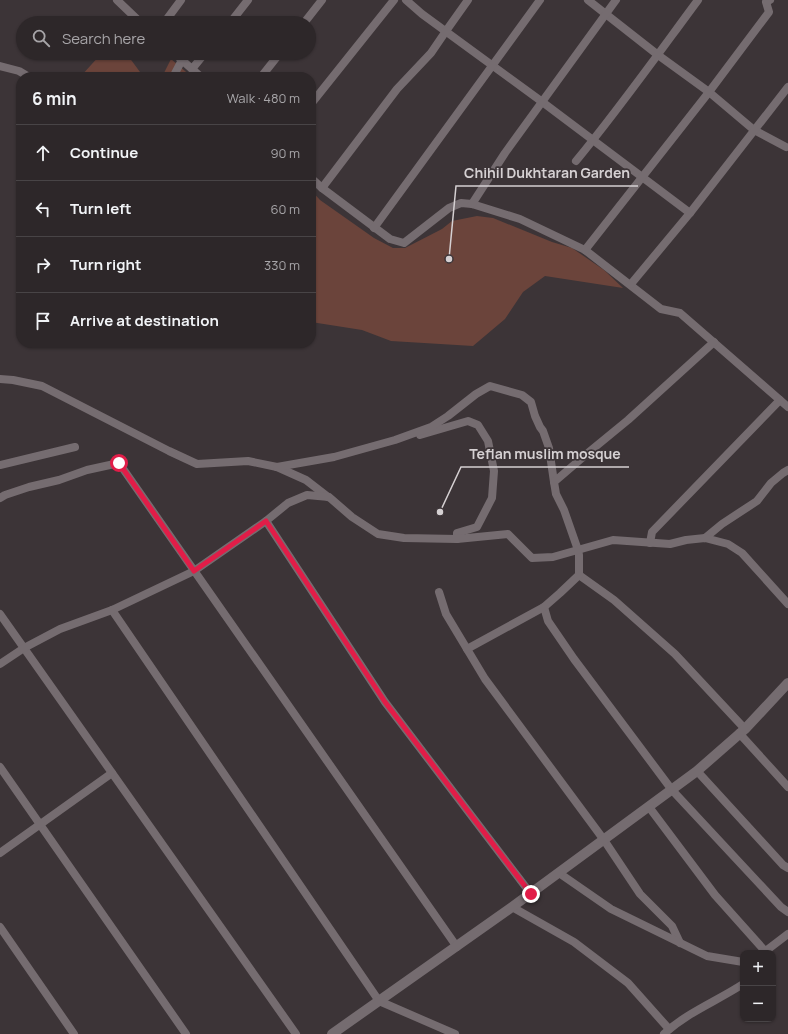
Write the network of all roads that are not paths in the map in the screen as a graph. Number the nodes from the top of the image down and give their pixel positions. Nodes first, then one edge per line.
1 (118, 0) edge
2 (181, 0) edge
3 (248, 0) edge
4 (322, 0) edge
5 (394, 0) edge
6 (406, 0) edge
7 (468, 0) edge
8 (540, 0) edge
9 (588, 0) edge
10 (616, 0) edge
11 (698, 0) edge
12 (770, 0) edge
13 (606, 14) junction
14 (134, 16) edge
15 (169, 16) edge
16 (235, 16) edge
17 (309, 16) edge
18 (446, 30) junction
19 (658, 55) junction
20 (182, 60) joint
21 (199, 60) edge
22 (274, 60) edge
23 (493, 65) junction
24 (0, 66) edge
25 (192, 69) junction
26 (21, 72) edge
27 (176, 72) edge
28 (195, 72) edge
29 (264, 72) edge
30 (788, 87) edge
31 (709, 92) junction
32 (316, 98) edge
33 (542, 101) junction
34 (754, 130) junction
35 (593, 140) junction
36 (786, 147) dead end
37 (576, 161) dead end
38 (642, 178) junction
39 (316, 183) edge
40 (322, 188) junction
41 (472, 204) junction
42 (690, 213) junction
43 (374, 228) junction
44 (585, 250) junction
45 (630, 284) junction
46 (714, 342) junction
47 (0, 379) edge
48 (780, 400) junction
49 (788, 407) edge
50 (395, 440) junction
51 (75, 447) dead end
52 (0, 465) edge
53 (277, 467) junction
54 (788, 470) edge
55 (554, 482) junction
56 (329, 497) junction
57 (0, 498) edge
58 (266, 521) junction
59 (705, 538) junction
60 (457, 539) junction
61 (650, 543) junction
62 (578, 550) junction
63 (194, 571) junction
64 (579, 575) junction
65 (439, 592) dead end
66 (788, 604) edge
67 (544, 607) junction
68 (112, 610) junction
69 (0, 614) edge
70 (24, 648) junction
71 (467, 649) junction
72 (0, 664) edge
73 (788, 683) edge
74 (742, 731) junction
75 (0, 767) edge
76 (697, 771) junction
77 (112, 773) junction
78 (788, 787) edge
79 (672, 790) junction
80 (648, 807) junction
81 (40, 824) junction
82 (604, 840) junction
83 (0, 853) edge
84 (788, 868) edge
85 (559, 873) junction
86 (531, 894) junction
87 (512, 907) junction
88 (788, 912) edge
89 (0, 927) edge
90 (788, 934) edge
91 (680, 943) junction
92 (457, 947) junction
93 (762, 950) edge
94 (767, 950) edge
95 (740, 962) edge
96 (740, 986) edge
97 (379, 1001) junction
98 (667, 1031) edge
99 (74, 1034) edge
100 (186, 1034) edge
101 (296, 1034) edge
102 (332, 1034) edge
103 (455, 1034) edge

1 - 14 street
2 - 15 street
3 - 16 street
4 - 17 street
5 - 32 street
6 - 18 street
7 - 18 street
8 - 23 street
9 - 13 street
10 - 13 street
11 - 19 street
12 - 31 street
13 - 19 street
13 - 33 street
18 - 23 street
18 - 40 street
19 - 31 street
19 - 35 street
20 - 25 street
20 - 27 street
21 - 25 street
22 - 29 street
23 - 33 street
23 - 43 street
24 - 26 street
25 - 28 street
30 - 34 street
31 - 34 street
31 - 38 street
33 - 35 street
33 - 41 street
34 - 36 street
34 - 42 street
35 - 37 street
35 - 38 street
38 - 42 street
38 - 44 street
39 - 40 street
40 - 43 street
41 - 43 street
41 - 44 street
42 - 45 street
44 - 45 street
45 - 46 street
46 - 48 street
46 - 55 street
47 - 53 street
48 - 49 street
48 - 61 street
50 - 53 street
50 - 55 street
50 - 60 street
51 - 52 street
53 - 56 street
54 - 59 street
55 - 62 street
56 - 58 street
56 - 60 street
57 - 63 street
58 - 63 street
58 - 86 street
59 - 61 street
59 - 66 street
60 - 62 street
61 - 62 street
62 - 64 street
63 - 68 street
63 - 92 street
64 - 67 street
64 - 74 street
65 - 71 street
67 - 71 street
67 - 79 street
68 - 70 street
68 - 97 street
69 - 70 street
70 - 72 street
70 - 77 street
71 - 82 street
73 - 74 street
74 - 76 street
74 - 78 street
75 - 81 street
76 - 79 street
76 - 84 street
77 - 81 street
77 - 101 street
79 - 80 street
79 - 88 street
80 - 82 street
80 - 93 street
81 - 83 street
81 - 100 street
82 - 85 street
82 - 91 street
85 - 86 street
85 - 91 street
86 - 87 street
87 - 92 street
87 - 98 street
89 - 99 street
90 - 94 street
91 - 95 street
92 - 97 street
96 - 98 street
97 - 102 street
97 - 103 street

